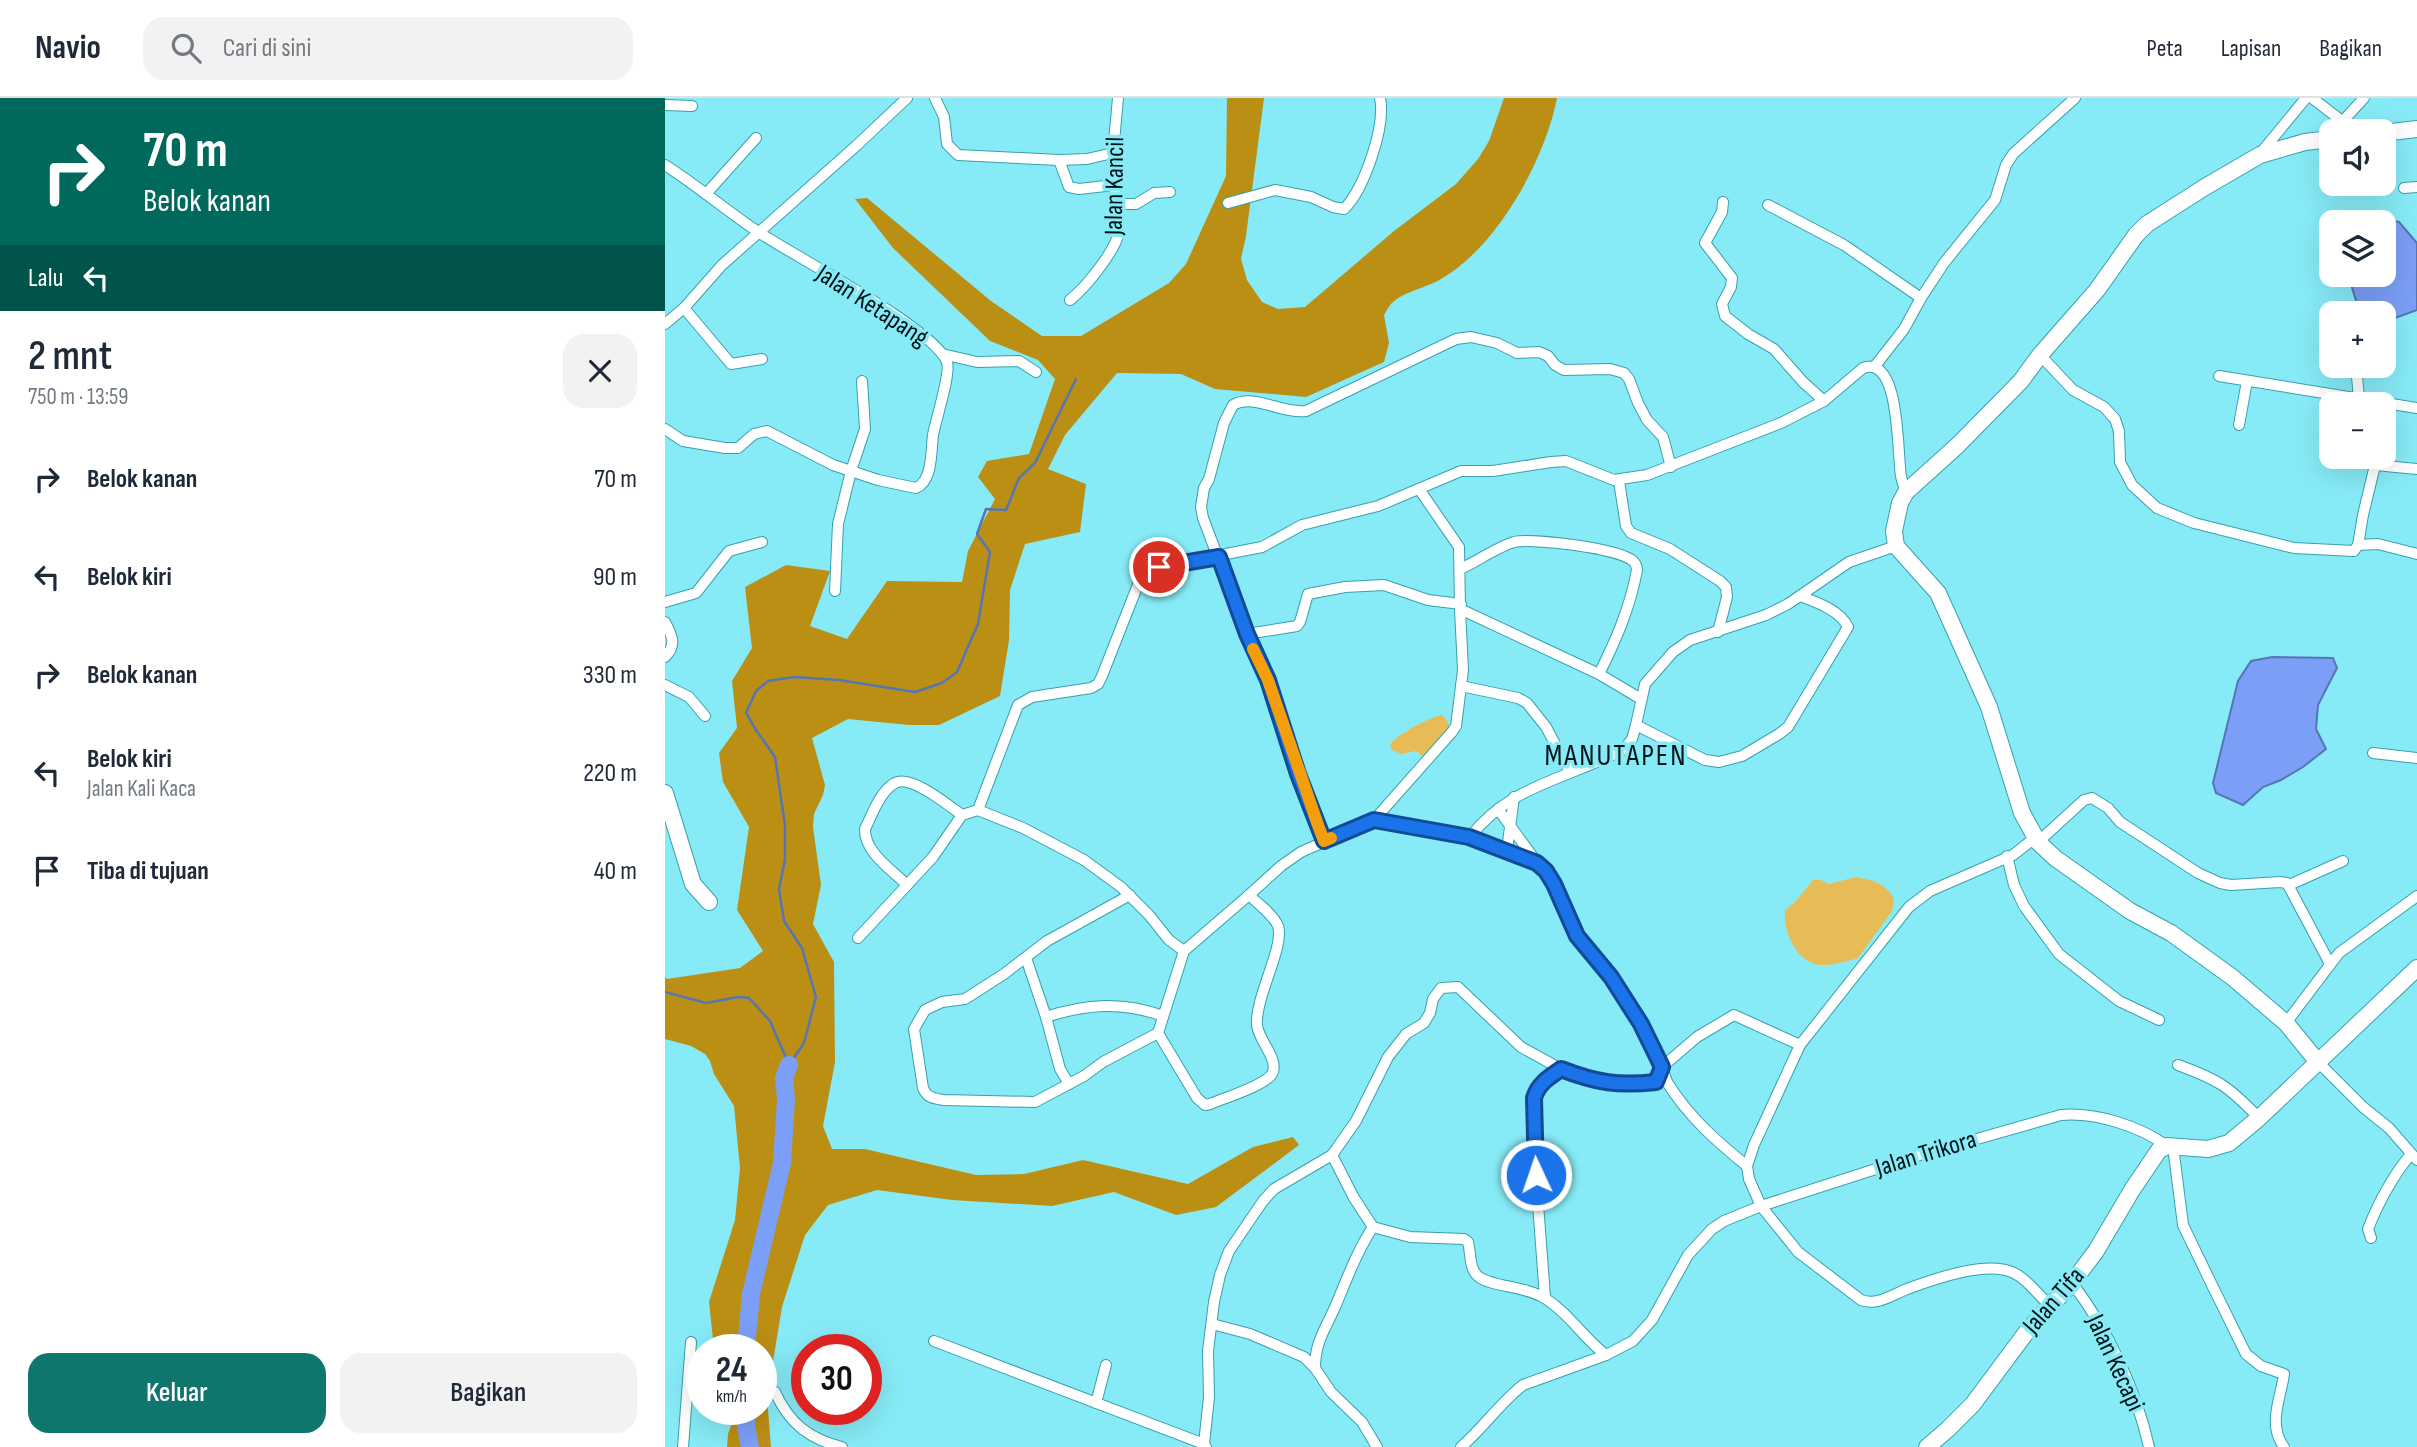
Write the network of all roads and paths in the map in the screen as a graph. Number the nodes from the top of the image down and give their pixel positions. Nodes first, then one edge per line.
1 (907, 98) edge
2 (935, 98) edge
3 (1118, 98) edge
4 (1380, 98) edge
5 (2075, 98) edge
6 (2306, 98) edge
7 (2312, 98) edge
8 (2364, 98) edge
9 (665, 105) edge
10 (692, 106) dead end
11 (2340, 119) edge
12 (2345, 119) edge
13 (2417, 129) edge
14 (2396, 131) edge
15 (756, 138) dead end
16 (2319, 140) edge
17 (1113, 153) junction
18 (2257, 157) junction
19 (1059, 160) junction
20 (665, 166) edge
21 (1114, 185) junction
22 (2417, 187) edge
23 (2404, 188) dead end
24 (1170, 192) dead end
25 (706, 194) junction
26 (1723, 202) dead end
27 (1229, 203) dead end
28 (1116, 204) junction
29 (1768, 205) dead end
30 (757, 232) junction
31 (1921, 298) junction
32 (1070, 300) dead end
33 (684, 308) junction
34 (665, 324) edge
35 (942, 354) junction
36 (2039, 355) junction
37 (762, 359) dead end
38 (1875, 366) junction
39 (1036, 372) dead end
40 (2219, 376) dead end
41 (2246, 381) junction
42 (862, 382) dead end
43 (2319, 392) edge
44 (1824, 401) junction
45 (2396, 404) edge
46 (2417, 408) edge
47 (2239, 425) dead end
48 (665, 429) edge
49 (2396, 465) edge
50 (1671, 467) junction
51 (2374, 469) edge
52 (2417, 470) edge
53 (851, 471) junction
54 (1619, 481) junction
55 (1419, 489) junction
56 (1906, 492) junction
57 (762, 542) dead end
58 (2358, 545) junction
59 (1896, 546) junction
60 (2417, 554) edge
61 (1219, 557) junction
62 (1460, 569) junction
63 (835, 591) dead end
64 (1800, 596) junction
65 (665, 601) edge
66 (1460, 607) junction
67 (665, 622) edge
68 (1718, 632) junction
69 (1247, 634) junction
70 (665, 657) edge
71 (1599, 674) junction
72 (665, 685) edge
73 (1461, 686) junction
74 (1641, 699) junction
75 (705, 716) dead end
76 (1636, 725) junction
77 (2372, 753) dead end
78 (2417, 758) edge
79 (1570, 772) junction
80 (665, 793) edge
81 (1514, 797) junction
82 (1498, 809) junction
83 (978, 810) junction
84 (962, 815) junction
85 (1374, 820) junction
86 (1510, 825) junction
87 (1469, 837) junction
88 (2037, 839) junction
89 (1324, 841) junction
90 (1507, 850) junction
91 (2007, 856) junction
92 (2343, 861) dead end
93 (1537, 863) junction
94 (2289, 885) junction
95 (908, 886) junction
96 (1130, 895) junction
97 (1249, 895) junction
98 (2417, 896) edge
99 (709, 902) dead end
100 (858, 938) dead end
101 (1184, 951) junction
102 (1026, 958) junction
103 (2330, 964) junction
104 (2417, 968) edge
105 (1163, 1016) junction
106 (1046, 1017) junction
107 (2159, 1020) dead end
108 (2287, 1023) junction
109 (1158, 1033) junction
110 (1800, 1045) junction
111 (2317, 1061) junction
112 (2178, 1065) dead end
113 (1662, 1067) junction
114 (1561, 1069) junction
115 (1661, 1082) junction
116 (1069, 1084) junction
117 (2259, 1118) junction
118 (2170, 1146) junction
119 (1332, 1155) junction
120 (2414, 1157) edge
121 (1747, 1166) junction
122 (1761, 1206) junction
123 (1373, 1227) junction
124 (2371, 1238) dead end
125 (2072, 1283) junction
126 (1545, 1297) junction
127 (2050, 1306) junction
128 (1212, 1324) junction
129 (934, 1341) dead end
130 (1606, 1355) junction
131 (1107, 1365) dead end
132 (1315, 1368) junction
133 (777, 1395) edge
134 (1096, 1403) junction
135 (686, 1408) edge
136 (1205, 1445) edge
137 (683, 1447) edge
138 (842, 1447) edge
139 (1377, 1447) edge
140 (1461, 1447) edge
141 (1927, 1447) edge
142 (2149, 1447) edge
143 (2284, 1447) edge

1 - 30 street
2 - 19 street
3 - 17 street, Jalan Kancil
4 - 27 street
5 - 31 street
6 - 18 street
7 - 11 street
8 - 12 street
9 - 10 street
13 - 14 street
15 - 25 street
16 - 18 street
17 - 19 street
17 - 21 street, Jalan Kancil
18 - 36 street
19 - 21 street
20 - 25 street, Jalan Ketapang
21 - 28 street, Jalan Kancil
22 - 23 street
24 - 28 street
25 - 30 street, Jalan Ketapang
26 - 44 street
28 - 32 street, Jalan Kancil
29 - 31 street
30 - 33 street
30 - 35 street, Jalan Ketapang
31 - 38 street
33 - 34 street
33 - 37 street
35 - 39 street
35 - 53 street, Jalan Ketapang
36 - 56 street
36 - 58 street
38 - 44 street
38 - 56 street
40 - 41 street
41 - 43 street
41 - 47 street
42 - 53 street
44 - 50 street
45 - 46 street
48 - 53 street, Jalan Ketapang
49 - 52 street
50 - 54 street
50 - 61 street
51 - 58 street
53 - 63 street
54 - 55 street
54 - 68 street
55 - 61 street
55 - 62 street
56 - 59 street
57 - 65 street
58 - 60 street
59 - 64 street
59 - 88 street
61 - 69 street
61 - 83 street
62 - 66 street
62 - 71 street
64 - 68 street
64 - 76 street
66 - 69 street
66 - 71 street
66 - 73 street
67 - 70 street
68 - 74 street
69 - 89 street
71 - 74 street
72 - 75 street
73 - 79 street
73 - 85 street
74 - 76 street
76 - 79 street
77 - 78 street
79 - 81 street
80 - 99 street
81 - 82 street
81 - 86 street
82 - 86 street
82 - 87 street
83 - 84 street
83 - 96 street
84 - 95 street
84 - 95 street
85 - 87 street
85 - 89 street
86 - 90 street
86 - 93 street
87 - 90 street
88 - 91 street
88 - 94 street
88 - 108 street
89 - 97 street
90 - 93 street
91 - 107 street
91 - 110 street
92 - 94 street
93 - 113 street
94 - 103 street
95 - 100 street
96 - 101 street
96 - 102 street
97 - 101 street
97 - 109 street
98 - 103 street
101 - 105 street
102 - 106 street
102 - 116 street
103 - 108 street
104 - 111 street, Jalan Trikora
105 - 106 street
105 - 109 street
106 - 116 street
108 - 111 street
109 - 116 street
110 - 113 street
110 - 121 street
111 - 117 street, Jalan Trikora
111 - 120 street
112 - 117 street
113 - 115 street
114 - 115 street
114 - 119 street
114 - 126 street
115 - 121 street
117 - 118 street, Jalan Trikora
118 - 122 street, Jalan Trikora
118 - 125 street, Jalan Tifa
118 - 143 street
119 - 123 street
119 - 128 street
120 - 124 street
121 - 122 street
122 - 127 street
122 - 130 street, Jalan Trikora
123 - 126 street
123 - 132 street
125 - 127 street, Jalan Tifa
125 - 142 street, Jalan Kecapi
126 - 130 street
127 - 141 street, Jalan Tifa
128 - 132 street
128 - 136 street
129 - 134 street
130 - 140 street, Jalan Trikora
131 - 134 street
132 - 139 street
133 - 138 street
134 - 136 street
135 - 137 street

